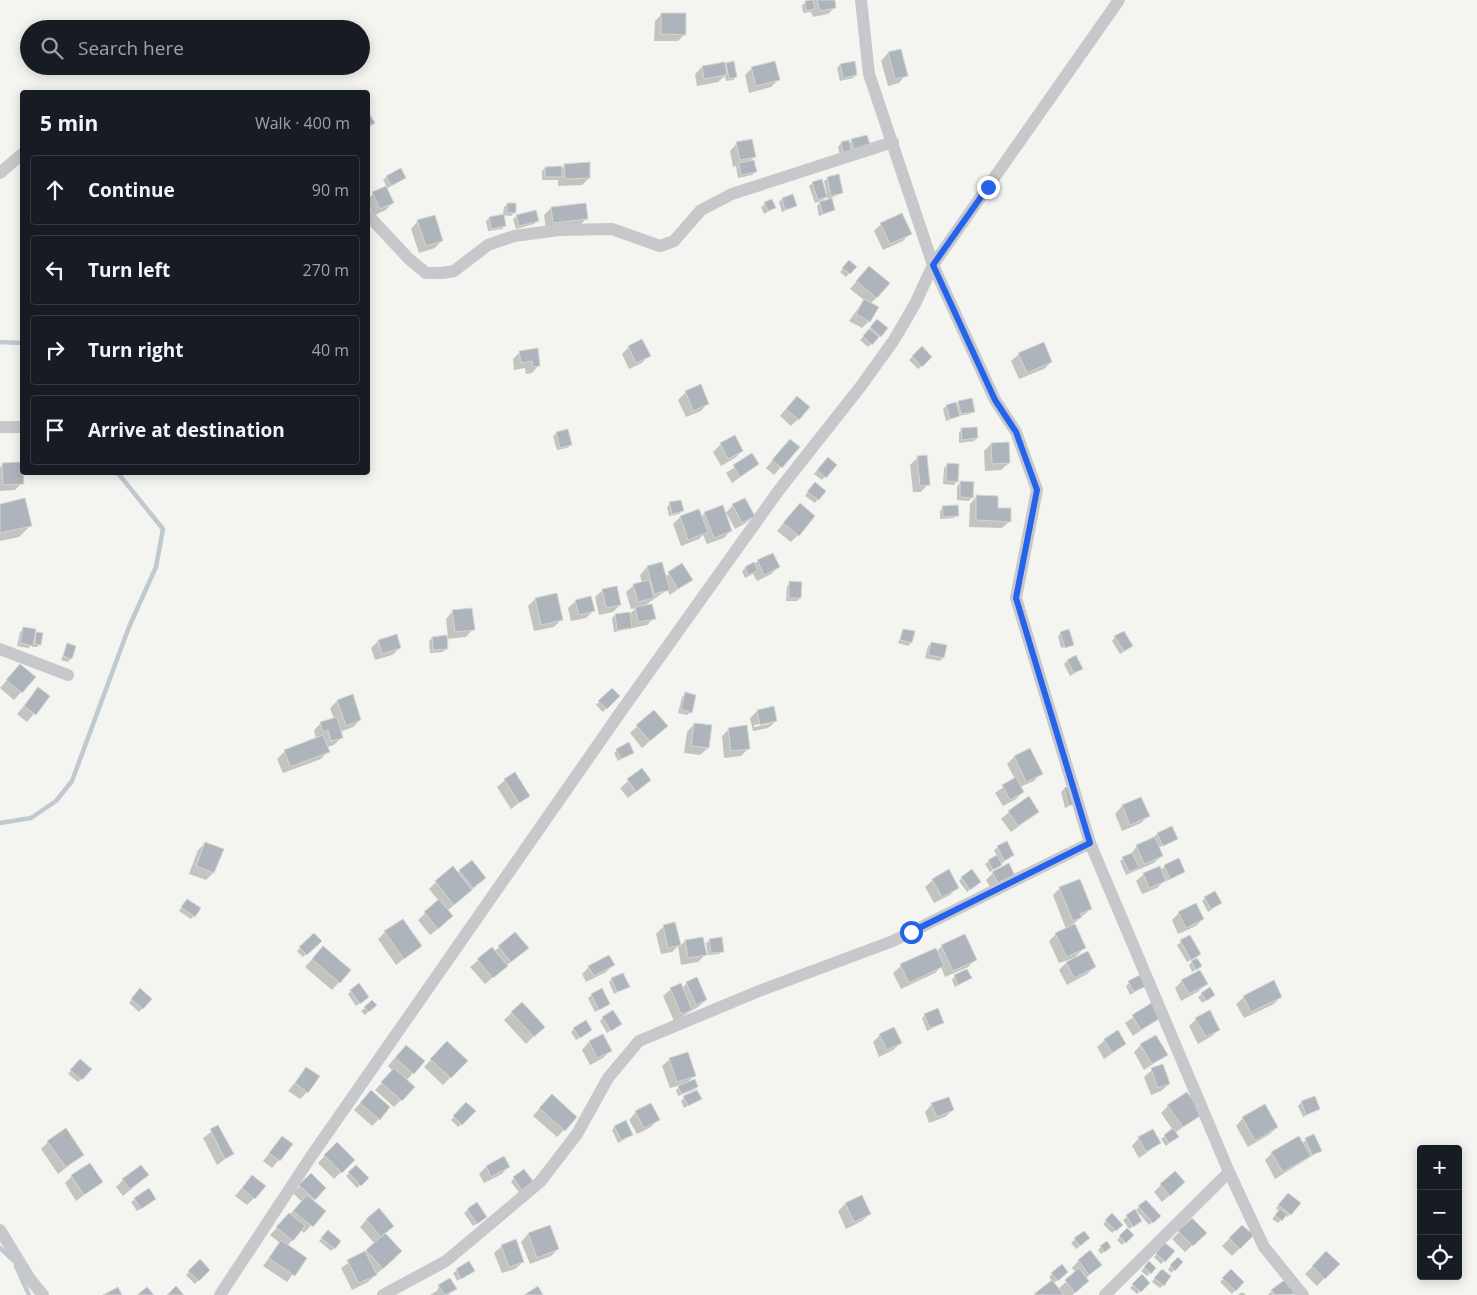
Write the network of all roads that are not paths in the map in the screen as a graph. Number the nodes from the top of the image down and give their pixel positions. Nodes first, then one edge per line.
1 (861, 0) edge
2 (1120, 0) edge
3 (893, 142) junction
4 (20, 156) edge
5 (0, 173) edge
6 (370, 217) edge
7 (933, 265) junction
8 (0, 427) edge
9 (20, 427) edge
10 (0, 649) edge
11 (68, 675) dead end
12 (1090, 843) junction
13 (1229, 1172) junction
14 (0, 1230) edge
15 (43, 1295) edge
16 (220, 1295) edge
17 (383, 1295) edge
18 (1104, 1295) edge
19 (1303, 1295) edge

1 - 3 street
2 - 7 street
3 - 6 street
3 - 7 street
4 - 5 street
7 - 12 street
7 - 16 street
8 - 9 street
10 - 11 street
12 - 13 street
12 - 17 street
13 - 18 street
13 - 19 street
14 - 15 street

